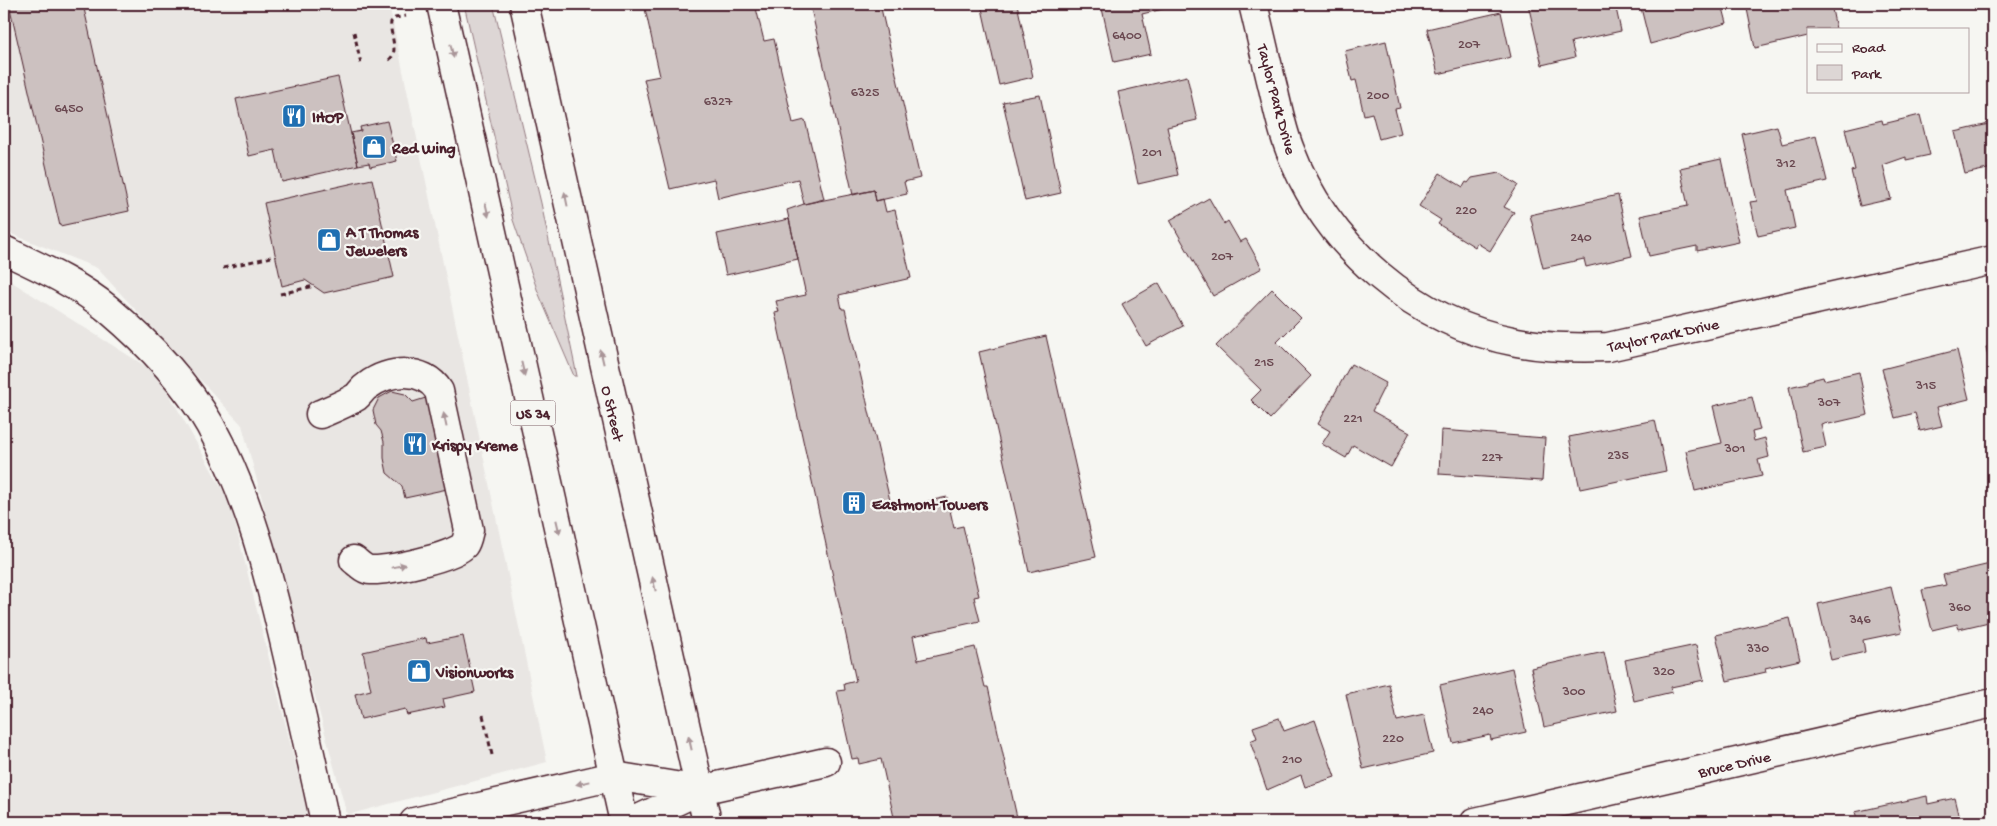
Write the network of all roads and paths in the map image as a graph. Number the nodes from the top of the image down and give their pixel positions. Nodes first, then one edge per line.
1 (441, 4) edge
2 (524, 4) edge
3 (1253, 4) edge
4 (406, 16) dead end
5 (354, 32) dead end
6 (389, 60) dead end
7 (361, 64) dead end
8 (4, 250) edge
9 (271, 257) dead end
10 (1993, 260) edge
11 (223, 268) dead end
12 (314, 286) dead end
13 (280, 294) dead end
14 (320, 414) dead end
15 (354, 560) dead end
16 (1993, 703) edge
17 (483, 715) dead end
18 (492, 755) dead end
19 (826, 762) dead end
20 (614, 776) junction
21 (700, 790) junction
22 (325, 822) edge
23 (414, 822) edge
24 (624, 822) edge
25 (632, 822) edge
26 (707, 822) edge
27 (1475, 822) edge

1 -> 20 street, US 34
21 -> 2 street, O Street
3 - 10 street, Taylor Park Drive
4 - 6 path
5 - 7 path
8 - 22 street
9 - 11 path
12 - 13 path
15 -> 14 street
16 - 27 street, Bruce Drive
17 - 18 path
19 - 21 street
20 - 21 street
20 -> 23 street
20 - 24 street, US 34
21 - 25 street
21 - 26 street, O Street

